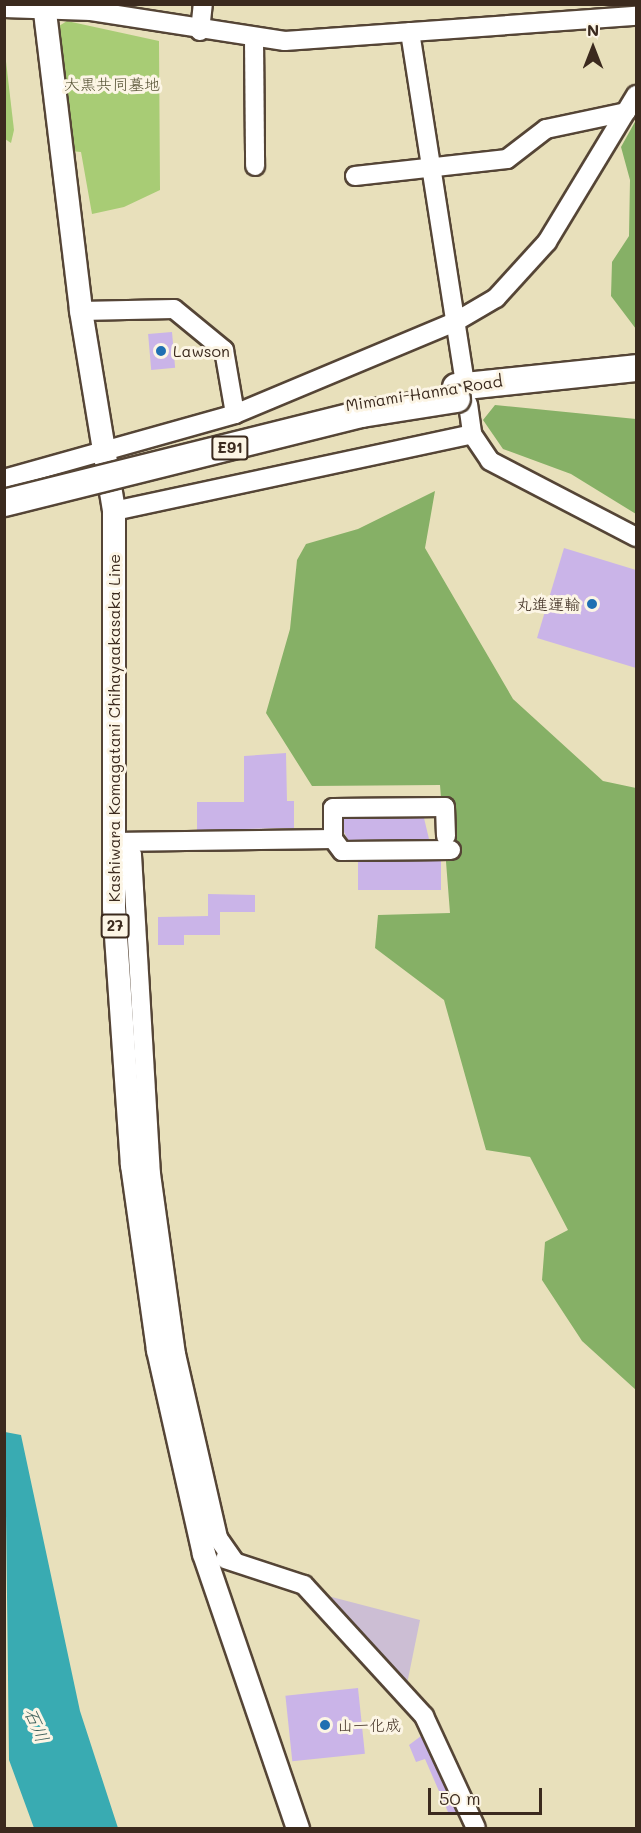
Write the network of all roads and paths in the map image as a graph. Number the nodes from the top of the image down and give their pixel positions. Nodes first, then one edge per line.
1 (203, 4) edge
2 (38, 6) edge
3 (4, 8) edge
4 (636, 16) edge
5 (200, 32) junction
6 (410, 32) junction
7 (254, 39) junction
8 (636, 95) edge
9 (626, 112) junction
10 (255, 166) dead end
11 (432, 171) junction
12 (355, 176) dead end
13 (81, 311) junction
14 (455, 322) junction
15 (636, 368) edge
16 (636, 380) edge
17 (461, 392) junction
18 (235, 414) junction
19 (472, 434) junction
20 (95, 454) junction
21 (4, 479) edge
22 (4, 492) edge
23 (4, 503) edge
24 (114, 511) junction
25 (636, 537) edge
26 (333, 839) junction
27 (113, 849) junction
28 (204, 1554) junction
29 (235, 1562) junction
30 (298, 1828) edge
31 (476, 1828) edge

1 - 5 street
2 - 3 street
2 - 5 street
2 - 13 main road, Kashiwara Komagatani Chihayaakasaka Line / 27
4 - 6 street
5 - 7 street
6 - 7 street
6 - 11 street
7 - 10 street
8 - 9 street
9 - 11 street
9 - 14 street
11 - 12 street
11 - 14 street
13 - 18 street
13 - 20 main road, Kashiwara Komagatani Chihayaakasaka Line / 27
14 - 17 street
14 - 18 street
15 - 17 highway, Mimami-Hanna Road / E91
16 - 17 highway, Mimami-Hanna Road / E91
17 - 19 street
17 - 22 highway, Mimami-Hanna Road / E91
17 - 23 highway, Mimami-Hanna Road / E91, bridge
18 - 20 street
19 - 24 street
19 - 25 street
20 - 21 street
20 - 24 main road, Kashiwara Komagatani Chihayaakasaka Line / 27
24 - 27 main road, Kashiwara Komagatani Chihayaakasaka Line / 27
26 - 26 street
26 - 27 street
27 - 28 main road, Kashiwara Komagatani Chihayaakasaka Line / 27
27 - 29 street
28 - 29 street
28 - 30 main road, Kashiwara Komagatani Chihayaakasaka Line / 27
29 - 31 street

